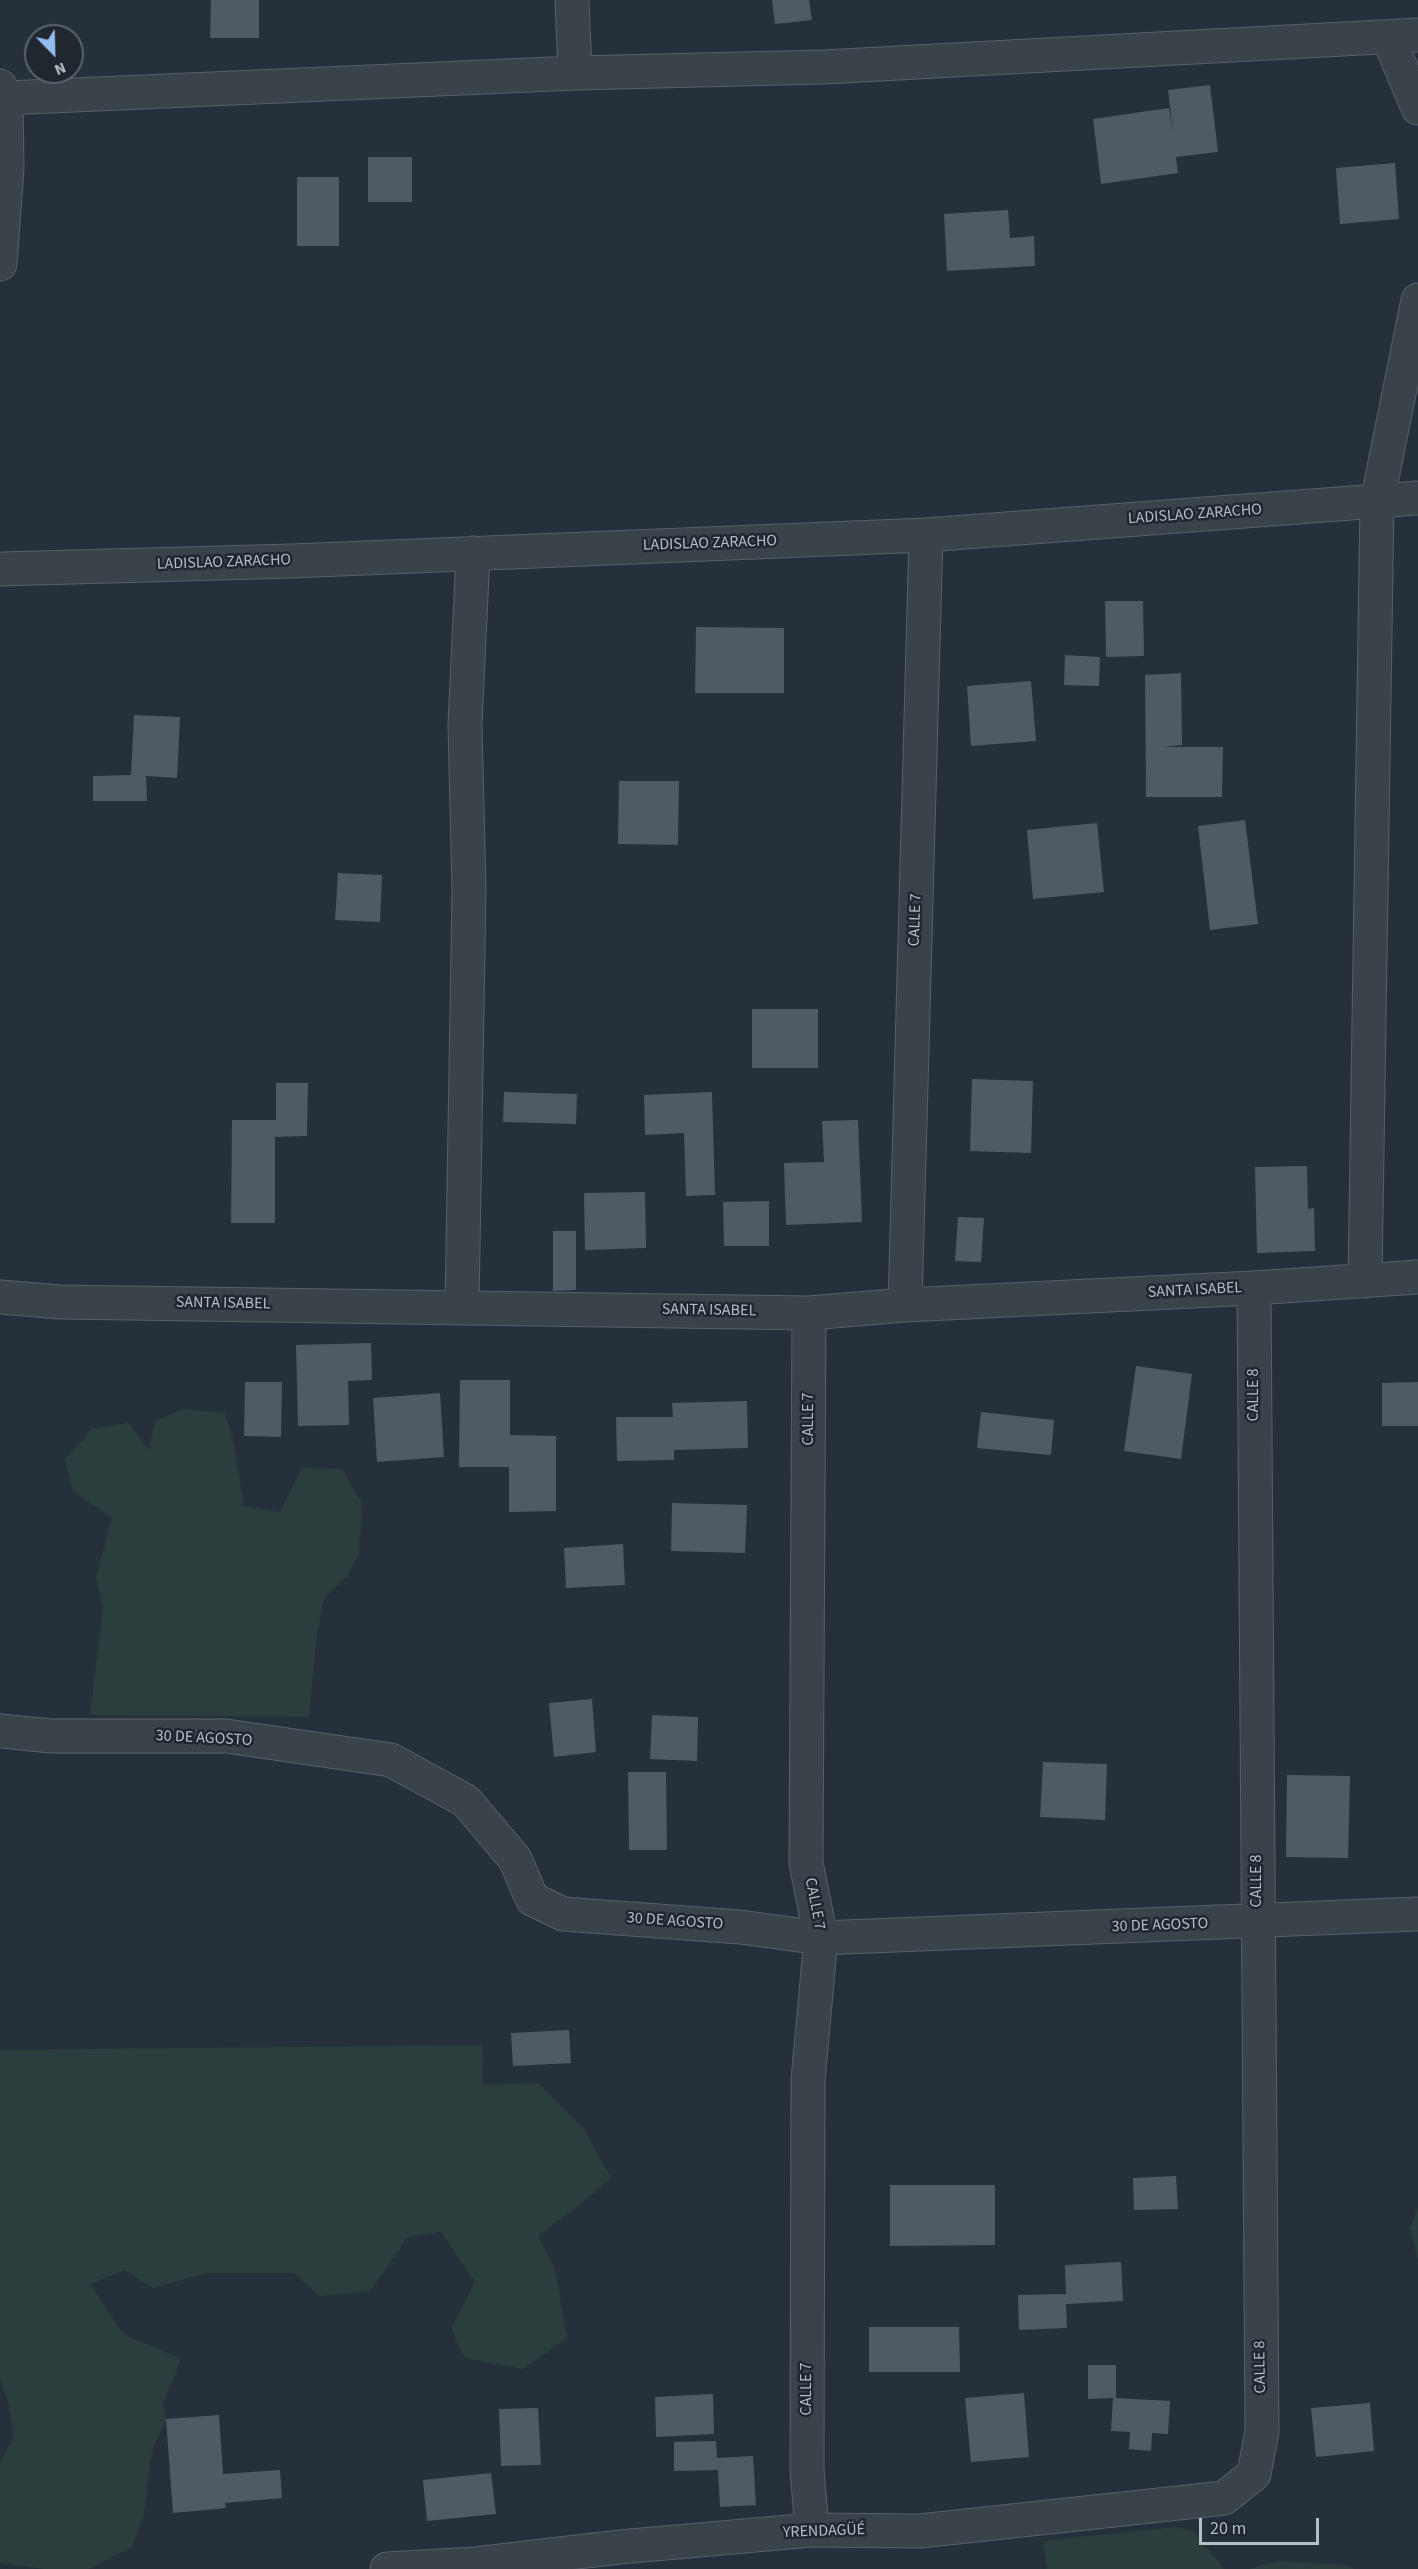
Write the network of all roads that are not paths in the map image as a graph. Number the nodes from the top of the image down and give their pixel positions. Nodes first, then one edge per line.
1 (572, 0) edge
2 (1403, 36) edge
3 (575, 73) junction
4 (3, 92) edge
5 (1418, 108) edge
6 (0, 264) edge
7 (1418, 300) edge
8 (1418, 498) edge
9 (1377, 502) junction
10 (926, 535) junction
11 (473, 553) junction
12 (0, 569) edge
13 (1418, 1277) edge
14 (1365, 1281) junction
15 (1254, 1288) junction
16 (0, 1297) edge
17 (905, 1305) junction
18 (462, 1307) junction
19 (809, 1313) junction
20 (0, 1731) edge
21 (1418, 1914) edge
22 (1257, 1922) junction
23 (820, 1938) junction
24 (1254, 2474) joint
25 (812, 2530) junction
26 (620, 2558) edge
27 (387, 2569) edge

1 - 3 street
2 - 3 street
2 - 5 street
3 - 4 street
4 - 6 street
7 - 9 street
8 - 9 street, LADISLAO ZARACHO
9 - 10 street, LADISLAO ZARACHO
9 - 14 street
10 - 11 street, LADISLAO ZARACHO
10 - 17 street, CALLE 7
11 - 12 street, LADISLAO ZARACHO
11 - 18 street
13 - 14 street, SANTA ISABEL
14 - 15 street, SANTA ISABEL
15 - 17 street, SANTA ISABEL
15 - 22 street, CALLE 8
16 - 18 street, SANTA ISABEL
17 - 19 street, SANTA ISABEL
18 - 19 street, SANTA ISABEL
19 - 23 street, CALLE 7
20 - 23 street, 30 DE AGOSTO
21 - 22 street, 30 DE AGOSTO
22 - 23 street, 30 DE AGOSTO
22 - 24 street, CALLE 8
23 - 25 street, CALLE 7
24 - 25 street, YRENDAGÜÉ
25 - 26 street, YRENDAGÜÉ
26 - 27 street, YRENDAGÜÉ

